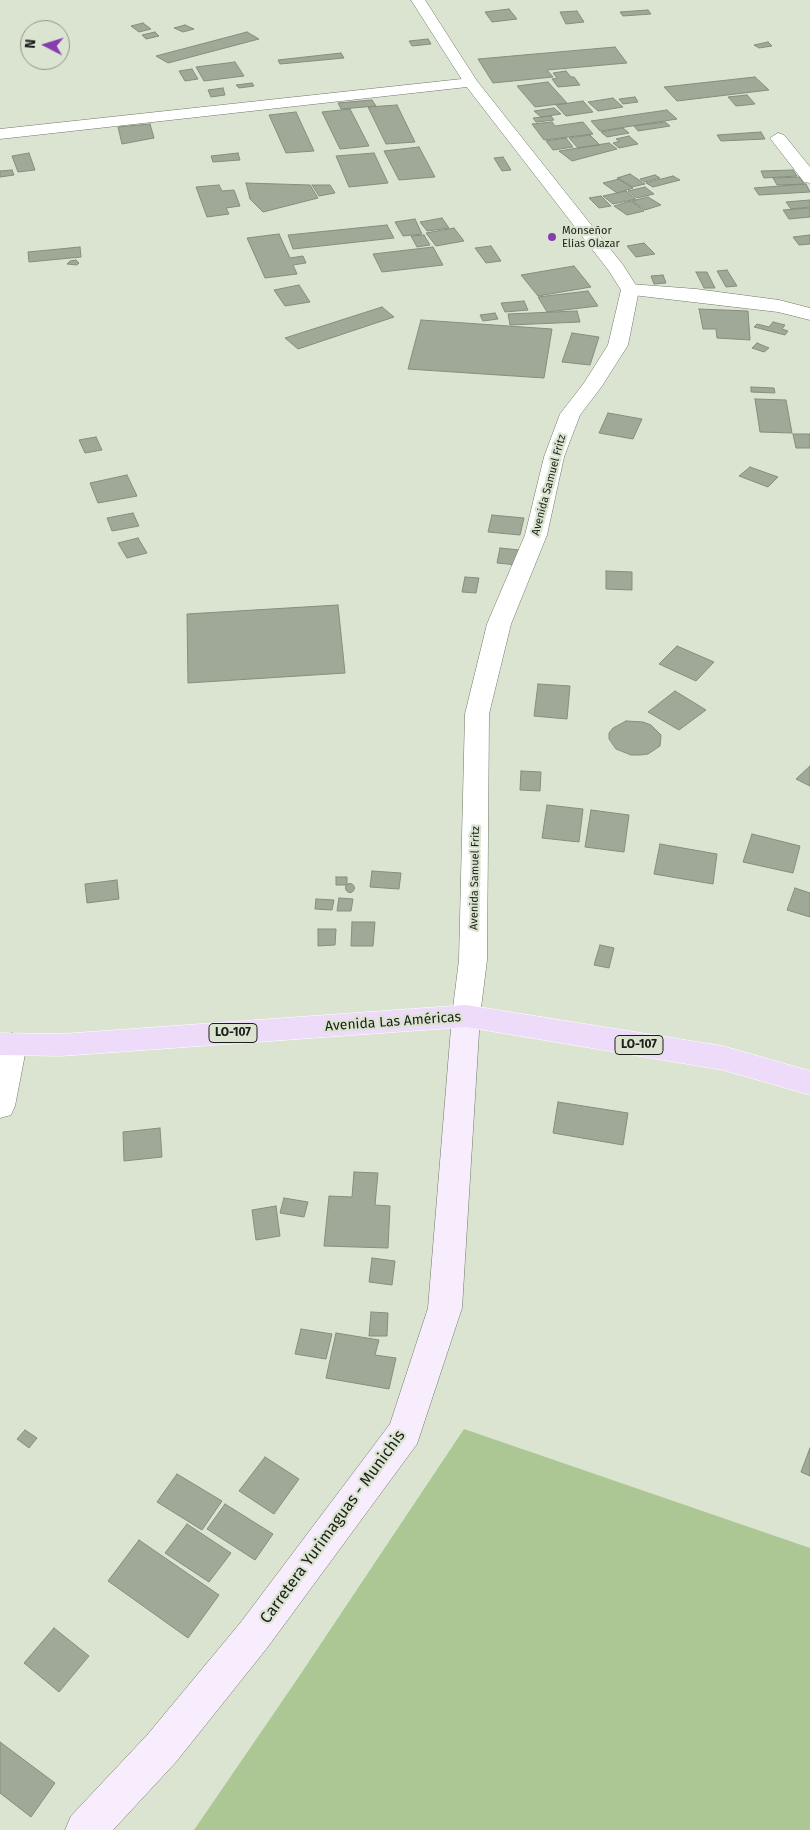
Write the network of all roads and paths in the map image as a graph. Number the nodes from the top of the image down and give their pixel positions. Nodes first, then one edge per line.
1 (418, 0) edge
2 (470, 83) junction
3 (0, 134) edge
4 (778, 138) dead end
5 (810, 178) edge
6 (630, 290) junction
7 (810, 314) edge
8 (466, 1016) junction
9 (6, 1044) edge
10 (810, 1083) edge
11 (0, 1106) edge
12 (85, 1830) edge

1 - 2 street
2 - 3 street
2 - 6 street
4 - 5 street
6 - 7 street
6 - 8 street, Avenida Samuel Fritz
8 - 9 main road, Avenida Las Américas / LO-107
8 - 10 main road, Avenida Las Américas / LO-107
8 - 12 main road, Carretera Yurimaguas - Munichis
9 - 11 street

